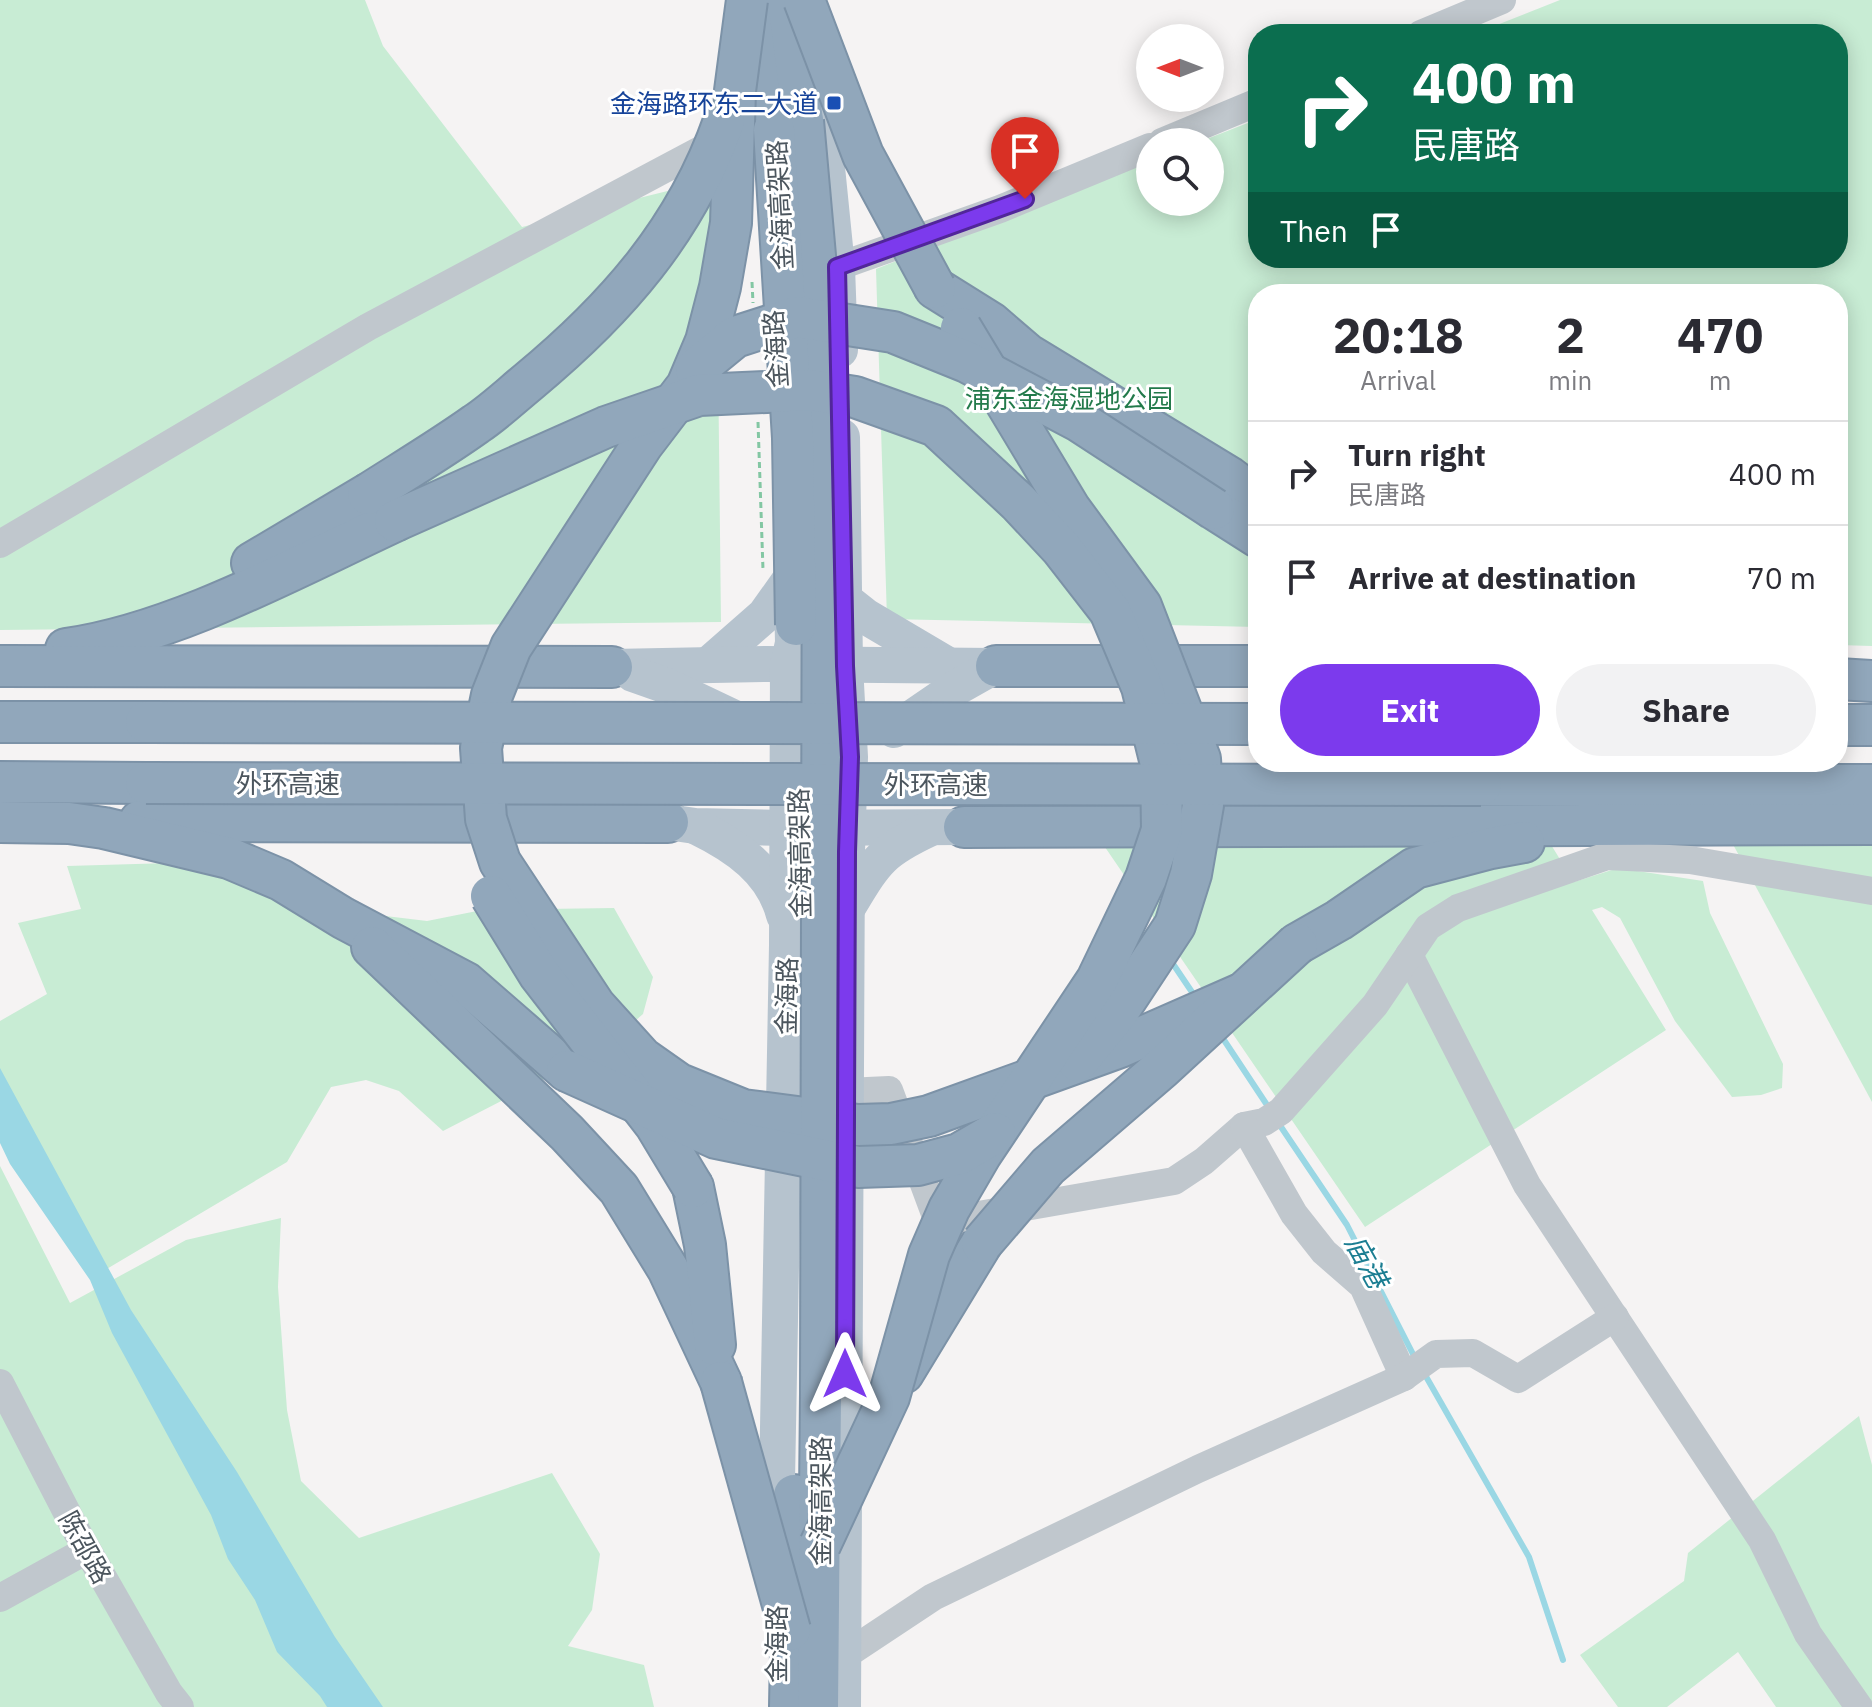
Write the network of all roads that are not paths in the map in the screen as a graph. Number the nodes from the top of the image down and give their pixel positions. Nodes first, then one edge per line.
1 (744, 0) edge
2 (760, 0) edge
3 (788, 0) edge
4 (806, 0) edge
5 (1502, 0) edge
6 (1445, 24) edge
7 (1248, 106) edge
8 (746, 107) junction
9 (1196, 128) edge
10 (1136, 153) edge
11 (837, 267) junction
12 (935, 288) junction
13 (1233, 495) edge
14 (382, 508) junction
15 (1248, 520) edge
16 (0, 544) edge
17 (792, 577) junction
18 (846, 601) junction
19 (0, 663) edge
20 (708, 665) junction
21 (949, 666) junction
22 (996, 666) junction
23 (1248, 666) edge
24 (612, 667) junction
25 (788, 679) junction
26 (1848, 680) edge
27 (846, 681) junction
28 (1872, 681) edge
29 (0, 722) edge
30 (1248, 724) edge
31 (1848, 725) edge
32 (1872, 725) edge
33 (818, 730) junction
34 (786, 753) junction
35 (850, 757) junction
36 (818, 772) junction
37 (0, 782) edge
38 (1872, 785) edge
39 (847, 818) junction
40 (787, 820) junction
41 (0, 822) edge
42 (682, 824) junction
43 (1631, 824) junction
44 (1872, 824) edge
45 (949, 827) junction
46 (104, 828) junction
47 (1872, 891) edge
48 (847, 908) junction
49 (343, 918) junction
50 (787, 945) junction
51 (1409, 955) junction
52 (1241, 994) junction
53 (846, 1092) junction
54 (1263, 1120) junction
55 (1615, 1317) junction
56 (1413, 1370) junction
57 (721, 1382) junction
58 (0, 1383) edge
59 (889, 1397) junction
60 (820, 1545) junction
61 (87, 1550) junction
62 (0, 1598) edge
63 (790, 1630) junction
64 (844, 1656) junction
65 (180, 1707) edge
66 (775, 1707) edge
67 (790, 1707) edge
68 (818, 1707) edge
69 (843, 1707) edge
70 (1859, 1707) edge

1 - 8 highway, bridge
2 - 63 highway, 金海高架路, bridge
3 - 60 highway, 金海高架路, bridge
4 - 11 main road
4 - 12 highway, bridge
5 - 6 street
7 - 9 street
8 - 14 highway, bridge
8 - 16 street
8 - 17 main road, 金海路
8 - 52 highway, bridge
10 - 11 street
11 - 18 main road
12 - 13 highway
12 - 49 highway, bridge
13 - 15 highway
13 - 57 highway, bridge
14 - 19 highway
14 - 59 highway, bridge
17 - 20 main road
17 - 25 main road, 金海路
18 - 21 main road
18 - 27 main road
19 - 24 highway
20 - 24 main road
20 - 25 main road
21 - 22 main road
21 - 27 main road
22 - 23 highway
22 - 35 main road
24 - 34 main road
25 - 27 main road
25 - 33 main road
25 - 34 main road, 金海路
26 - 28 highway
27 - 33 main road
27 - 35 main road
29 - 30 highway, bridge
31 - 32 highway
33 - 34 main road
33 - 35 main road
34 - 36 main road
34 - 40 main road, 金海路
34 - 42 main road
35 - 36 main road
35 - 39 main road
35 - 45 main road
36 - 39 main road
36 - 40 main road
37 - 38 highway, 外环高速, bridge
39 - 40 main road
39 - 45 main road
39 - 48 main road
40 - 42 main road
40 - 50 main road, 金海路
41 - 46 highway
42 - 46 highway
42 - 50 main road
43 - 44 highway
43 - 45 highway
43 - 52 highway, bridge
45 - 48 main road
46 - 49 highway
47 - 51 street
48 - 53 main road
49 - 57 highway
50 - 66 main road, 金海路
51 - 54 street
51 - 55 street
52 - 59 highway, bridge
53 - 54 street
53 - 64 main road
54 - 56 street
55 - 56 street
55 - 70 street
56 - 64 street
57 - 63 highway, bridge
58 - 61 street, 陈邵路
59 - 60 highway, bridge
60 - 68 highway, 金海高架路
61 - 62 street
61 - 65 street, 陈邵路
63 - 67 highway, 金海高架路
64 - 69 main road

